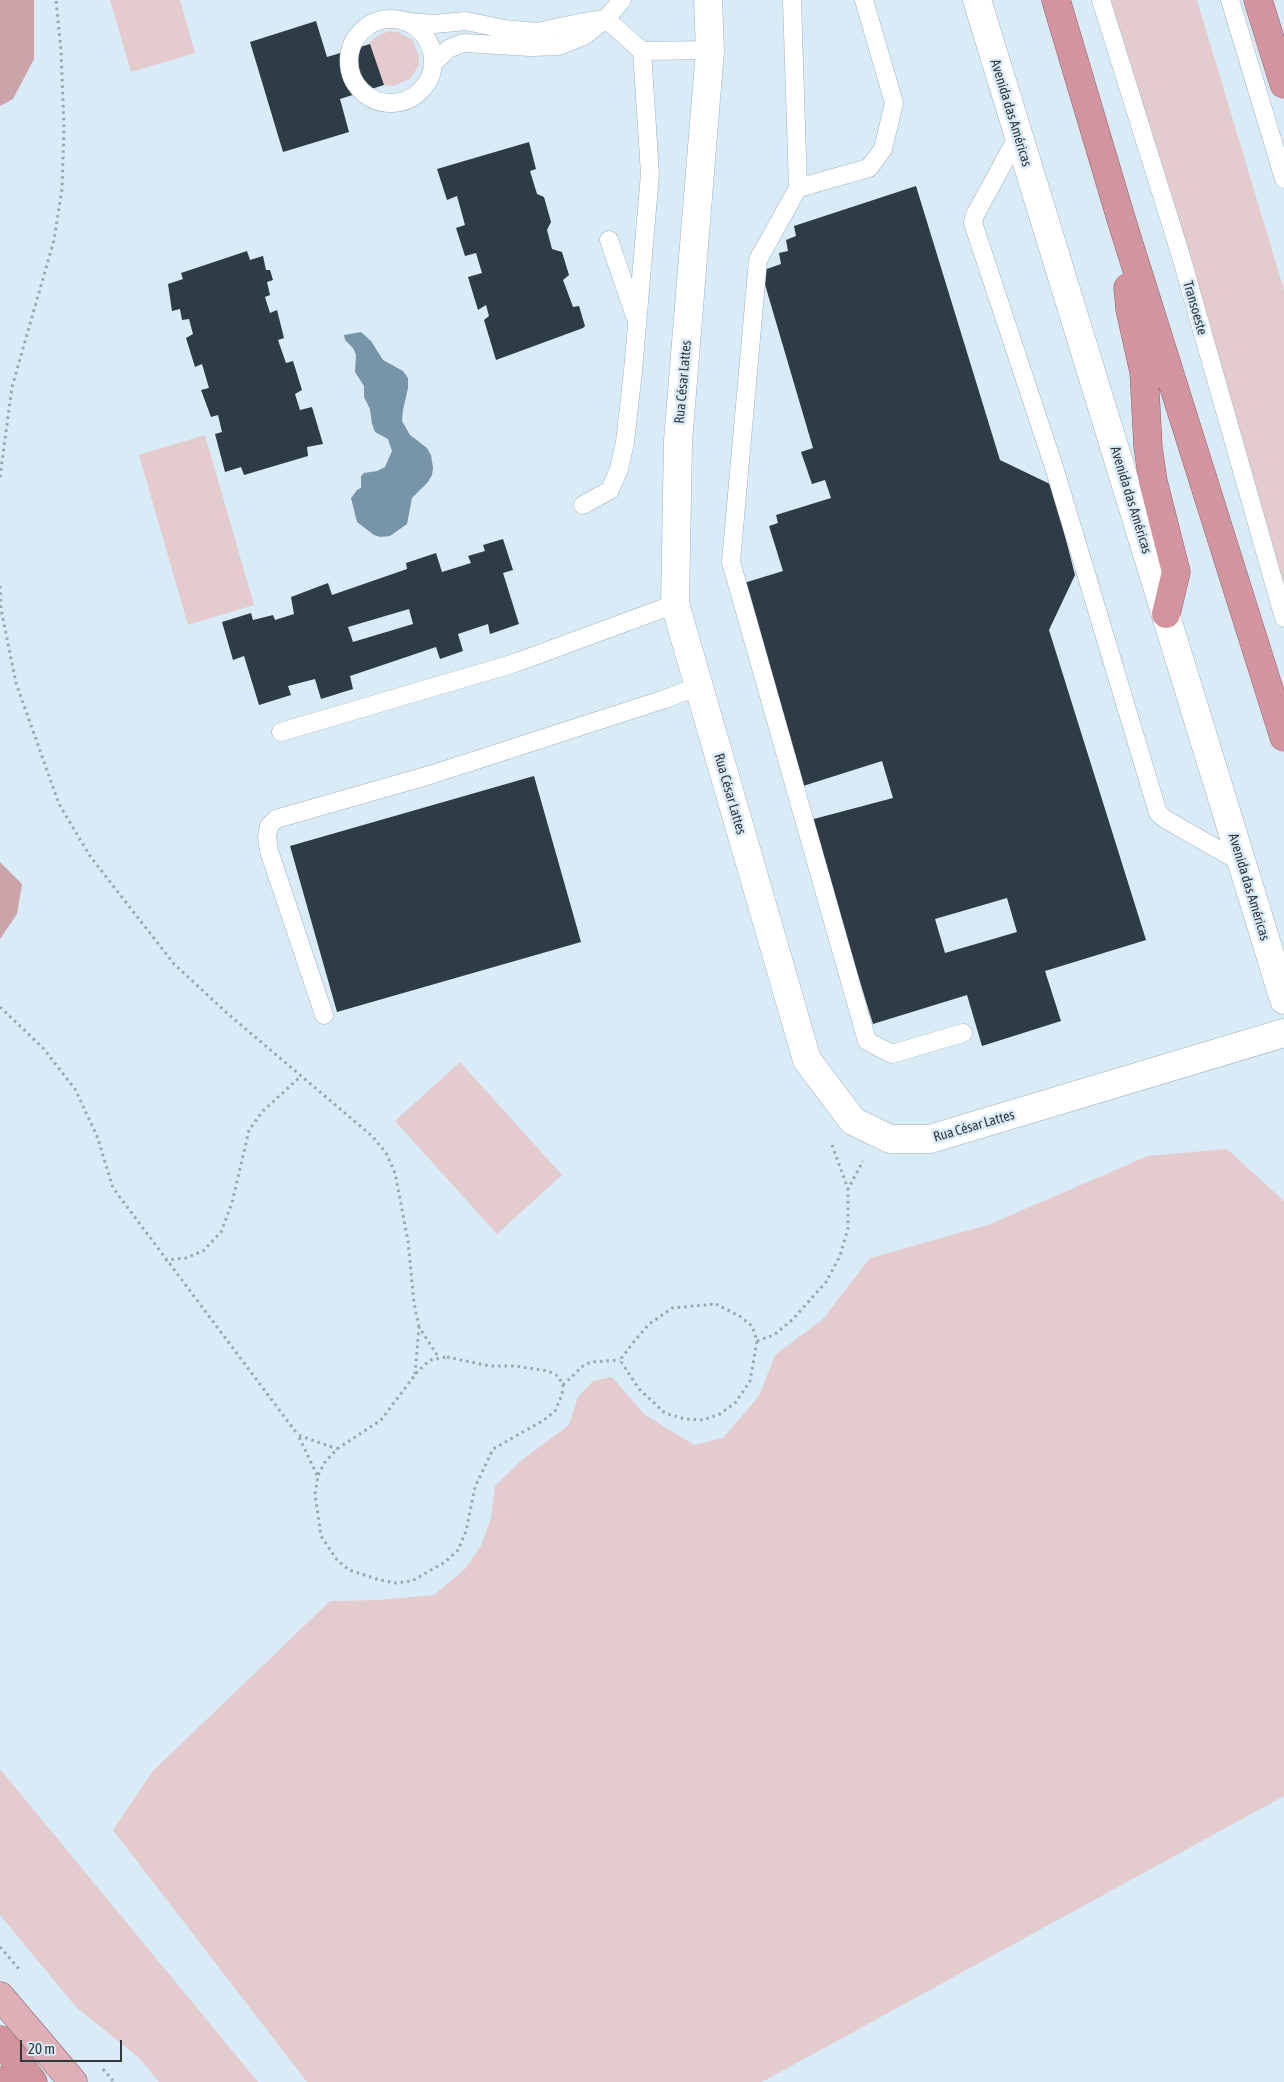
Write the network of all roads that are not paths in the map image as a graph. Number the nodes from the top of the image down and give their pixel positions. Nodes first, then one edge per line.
1 (622, 0) edge
2 (708, 0) edge
3 (792, 0) edge
4 (864, 0) edge
5 (976, 0) edge
6 (1056, 0) edge
7 (1101, 0) edge
8 (1230, 0) edge
9 (1258, 0) edge
10 (606, 19) junction
11 (408, 22) junction
12 (642, 50) junction
13 (710, 50) junction
14 (433, 64) junction
15 (1284, 84) edge
16 (1018, 136) junction
17 (1284, 179) edge
18 (798, 188) junction
19 (1122, 222) junction
20 (608, 240) dead end
21 (637, 323) junction
22 (583, 505) dead end
23 (675, 604) junction
24 (1166, 614) junction
25 (1284, 618) edge
26 (698, 686) junction
27 (281, 732) dead end
28 (1284, 737) edge
29 (1242, 863) junction
30 (1284, 1000) edge
31 (324, 1015) dead end
32 (963, 1033) dead end
33 (1284, 1034) edge
34 (0, 1996) edge
35 (0, 2040) edge
36 (33, 2082) edge
37 (73, 2082) edge

1 - 10 lane
2 - 13 street, Rua César Lattes
3 - 18 lane
4 - 18 lane
5 - 16 street, Avenida das Américas
6 - 19 highway
7 - 25 lane, Transoeste
8 - 17 lane
9 - 15 highway
10 - 11 lane
10 - 12 lane
10 - 14 lane
11 - 14 lane
11 - 14 lane
12 - 13 lane
12 - 21 lane
13 - 23 street, Rua César Lattes
16 - 24 street, Avenida das Américas
16 - 29 lane
18 - 32 lane
19 - 24 highway
19 - 28 highway
20 - 21 lane
21 - 22 lane
23 - 26 street, Rua César Lattes
23 - 27 lane
24 - 29 street, Avenida das Américas
26 - 31 lane
26 - 33 street, Rua César Lattes
29 - 30 street, Avenida das Américas
34 - 37 main road
35 - 36 highway

